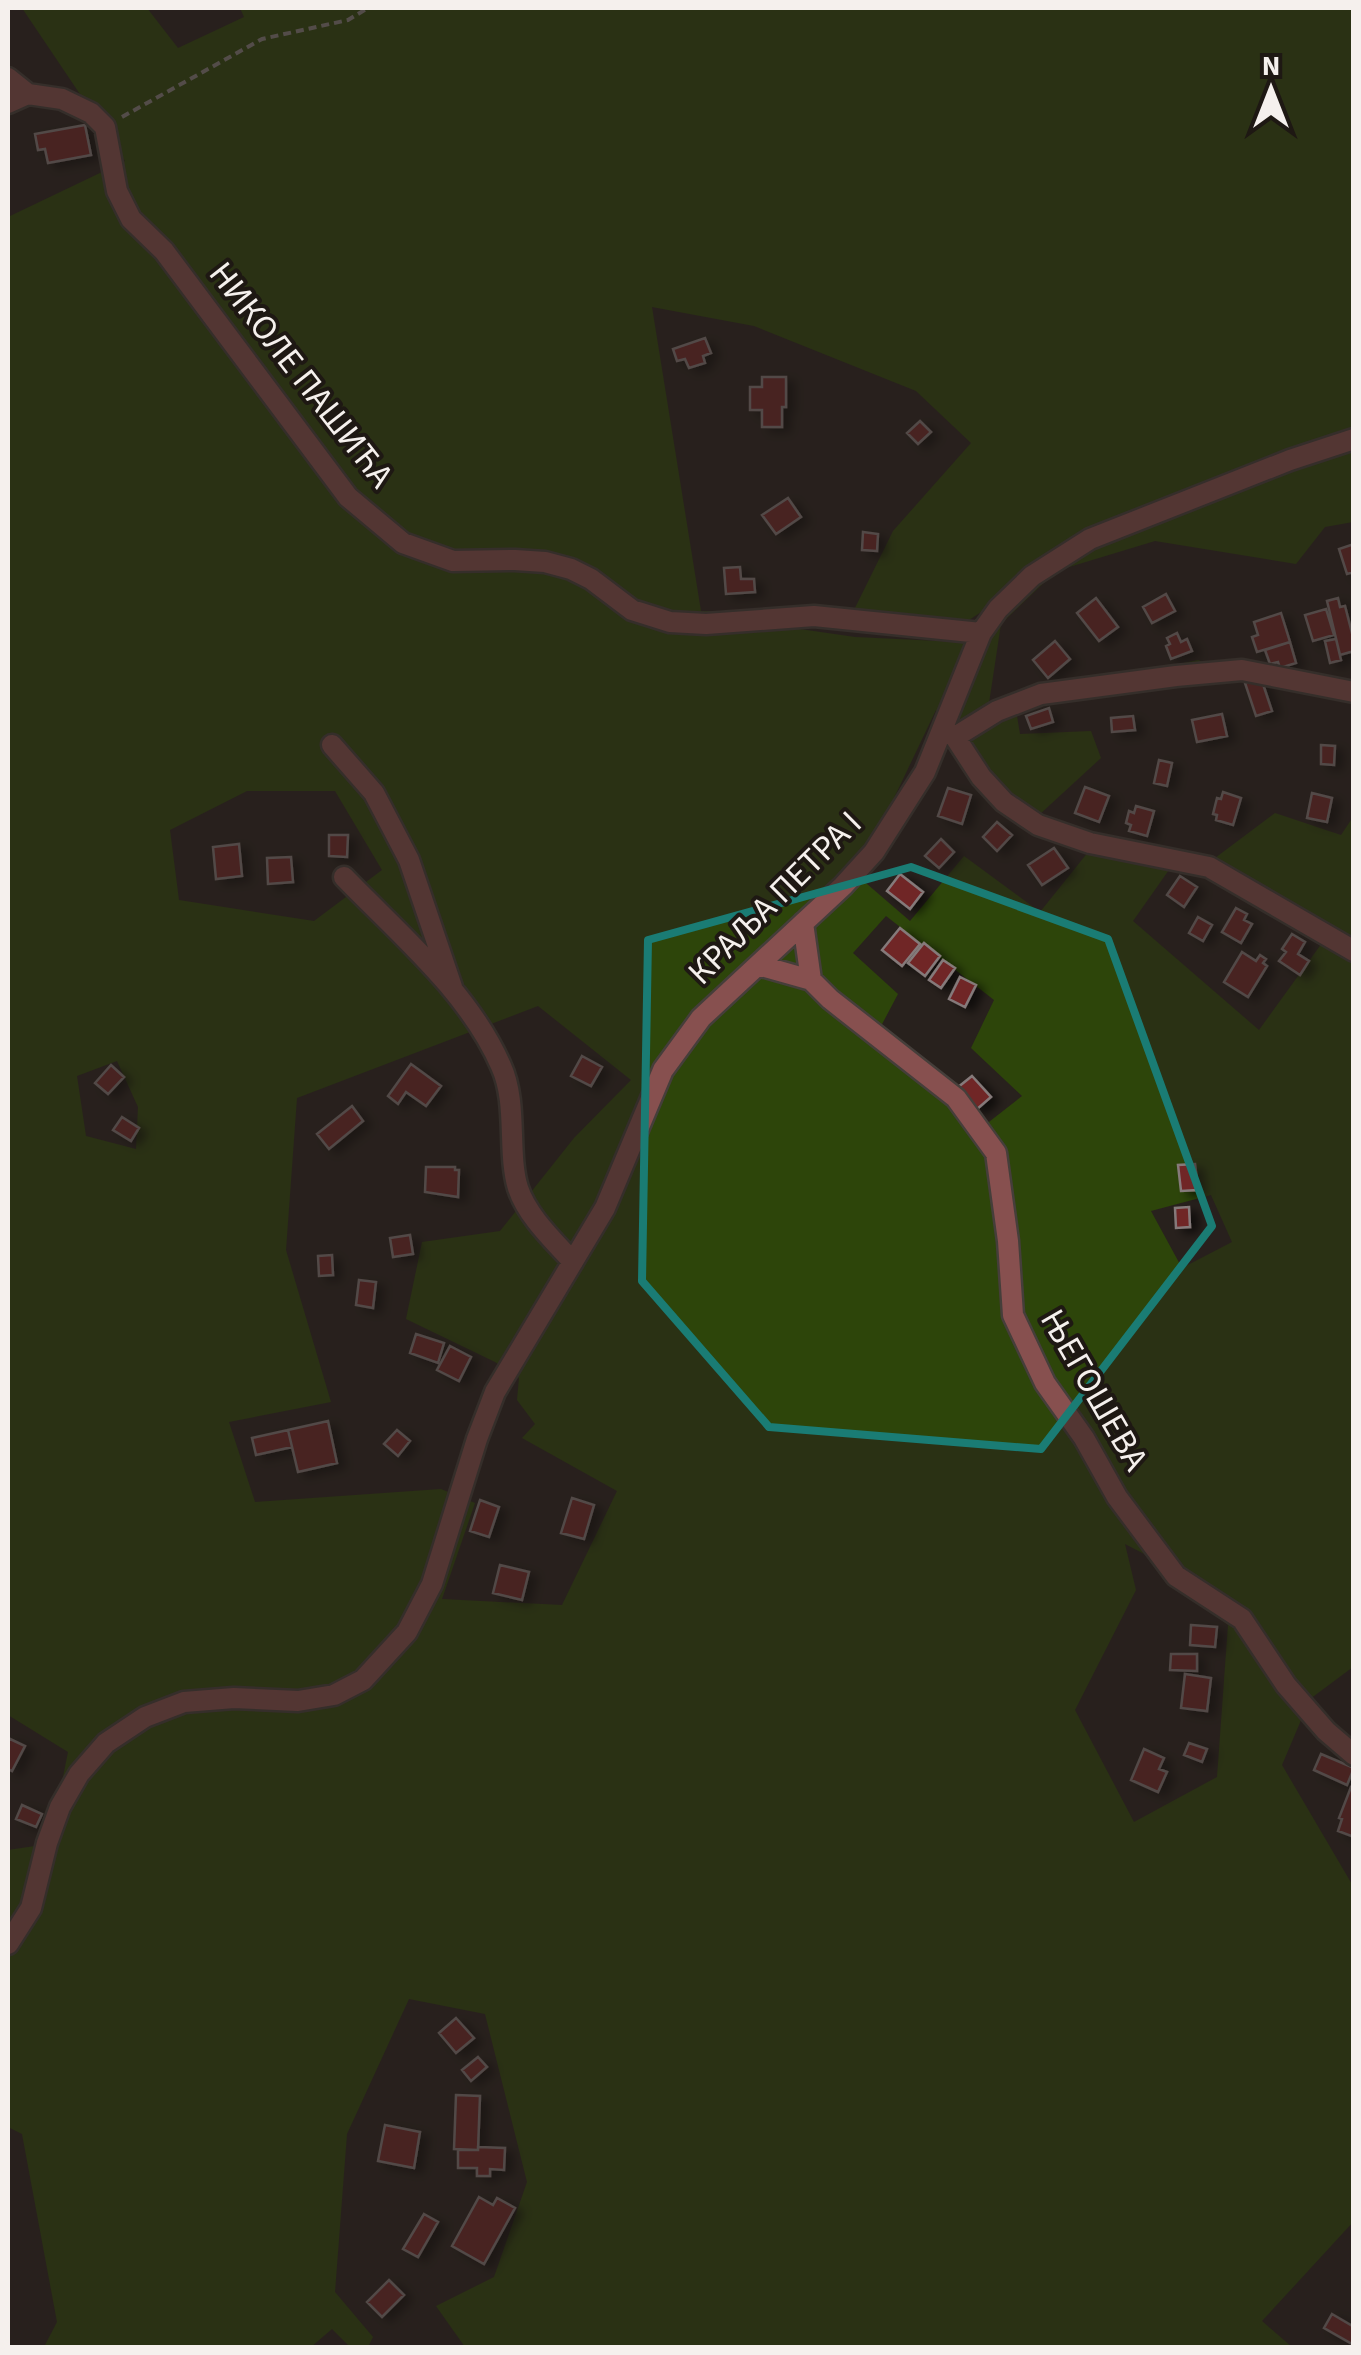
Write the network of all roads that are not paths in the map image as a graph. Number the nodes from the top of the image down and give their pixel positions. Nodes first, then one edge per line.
1 (8, 78) edge
2 (28, 94) junction
3 (8, 103) edge
4 (1354, 439) edge
5 (981, 633) junction
6 (1354, 692) edge
7 (949, 733) junction
8 (332, 745) dead end
9 (344, 876) dead end
10 (804, 923) junction
11 (1354, 952) edge
12 (758, 965) junction
13 (811, 980) junction
14 (454, 994) junction
15 (573, 1262) junction
16 (1354, 1754) edge
17 (8, 1944) edge

1 - 2 street
2 - 3 street
2 - 5 street, НИКОЛЕ ПАШИЋА
4 - 5 street, КРАЉА ПЕТРА I
5 - 7 street, КРАЉА ПЕТРА I
6 - 7 street
7 - 10 street, КРАЉА ПЕТРА I
7 - 11 street
8 - 14 street
9 - 14 street
10 - 12 street, КРАЉА ПЕТРА I
10 - 13 street
12 - 13 street, ЊЕГОШЕВА
12 - 15 street, КРАЉА ПЕТРА I
13 - 16 street, ЊЕГОШЕВА
14 - 15 street
15 - 17 street, КРАЉА ПЕТРА I

